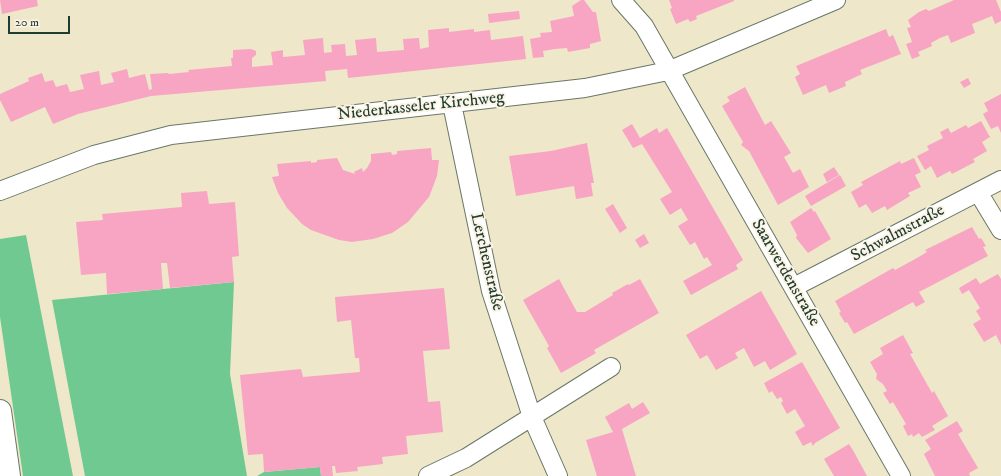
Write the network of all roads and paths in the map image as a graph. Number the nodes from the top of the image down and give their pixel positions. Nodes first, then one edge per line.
1 (621, 0) edge
2 (836, 0) edge
3 (668, 71) junction
4 (452, 104) junction
5 (1001, 180) edge
6 (0, 191) edge
7 (978, 192) junction
8 (1001, 230) edge
9 (794, 287) junction
10 (611, 367) dead end
11 (0, 410) edge
12 (532, 417) junction
13 (9, 476) edge
14 (428, 476) edge
15 (558, 476) edge
16 (901, 476) edge

1 - 3 street, Saarwerdenstraße
2 - 3 street, Niederkasseler Kirchweg
3 - 4 street, Niederkasseler Kirchweg
3 - 9 street, Saarwerdenstraße
4 - 6 street, Niederkasseler Kirchweg
4 - 12 street, Lerchenstraße
5 - 7 street, Schwalmstraße
7 - 8 street
7 - 9 street, Schwalmstraße
9 - 16 street, Saarwerdenstraße
10 - 12 street
11 - 13 main road
12 - 14 street
12 - 15 street, Lerchenstraße

